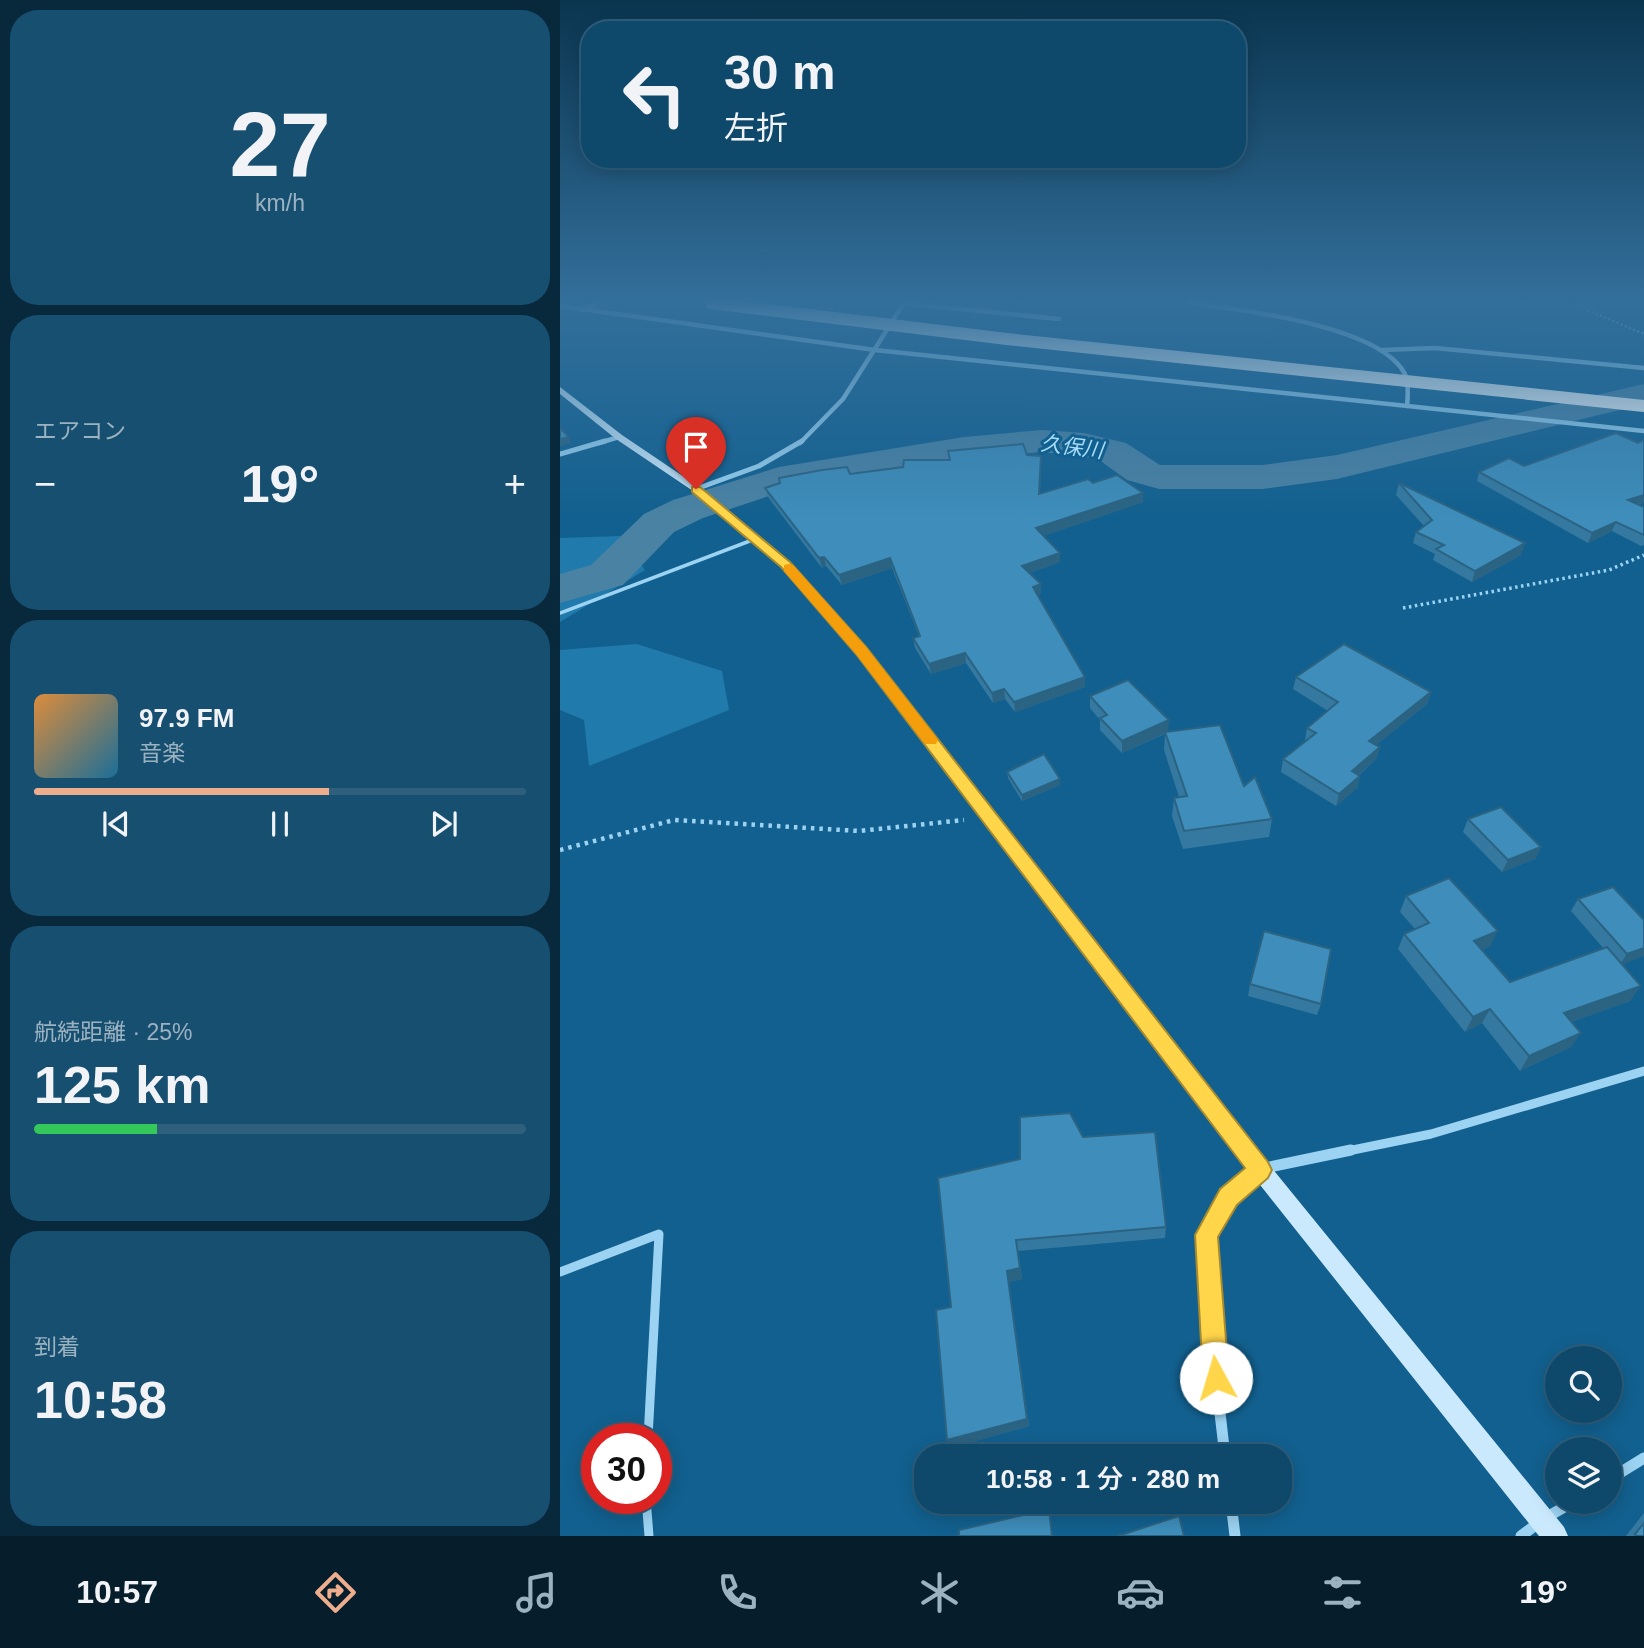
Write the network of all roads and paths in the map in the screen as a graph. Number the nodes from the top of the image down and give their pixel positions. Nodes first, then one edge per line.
1 (858, 375) edge
2 (1115, 375) edge
3 (1346, 375) edge
4 (1405, 375) edge
5 (1471, 375) edge
6 (560, 390) edge
7 (1644, 393) edge
8 (1408, 406) junction
9 (1644, 406) edge
10 (1644, 431) edge
11 (619, 437) junction
12 (560, 454) edge
13 (698, 491) junction
14 (755, 539) junction
15 (1644, 555) edge
16 (1403, 608) dead end
17 (560, 613) edge
18 (989, 817) junction
19 (560, 850) edge
20 (1644, 1071) edge
21 (1260, 1170) junction
22 (560, 1272) edge
23 (649, 1423) edge
24 (1224, 1444) edge
25 (1644, 1458) edge
26 (1622, 1472) edge
27 (647, 1514) edge
28 (1232, 1514) edge
29 (1562, 1514) edge
30 (1549, 1528) edge
31 (649, 1536) edge
32 (1235, 1536) edge
33 (1521, 1536) edge

1 - 13 street
2 - 8 street
3 - 9 highway, bridge
4 - 8 street
5 - 7 highway
6 - 11 street
8 - 10 street
11 - 12 street
11 - 13 street
13 - 14 street
14 - 17 lane
14 - 18 street
15 - 16 path
18 - 19 path
18 - 21 street
20 - 21 street
21 - 24 street
21 - 30 street
22 - 23 lane
25 - 26 street
27 - 31 lane
28 - 32 street
29 - 30 street
30 - 33 street

